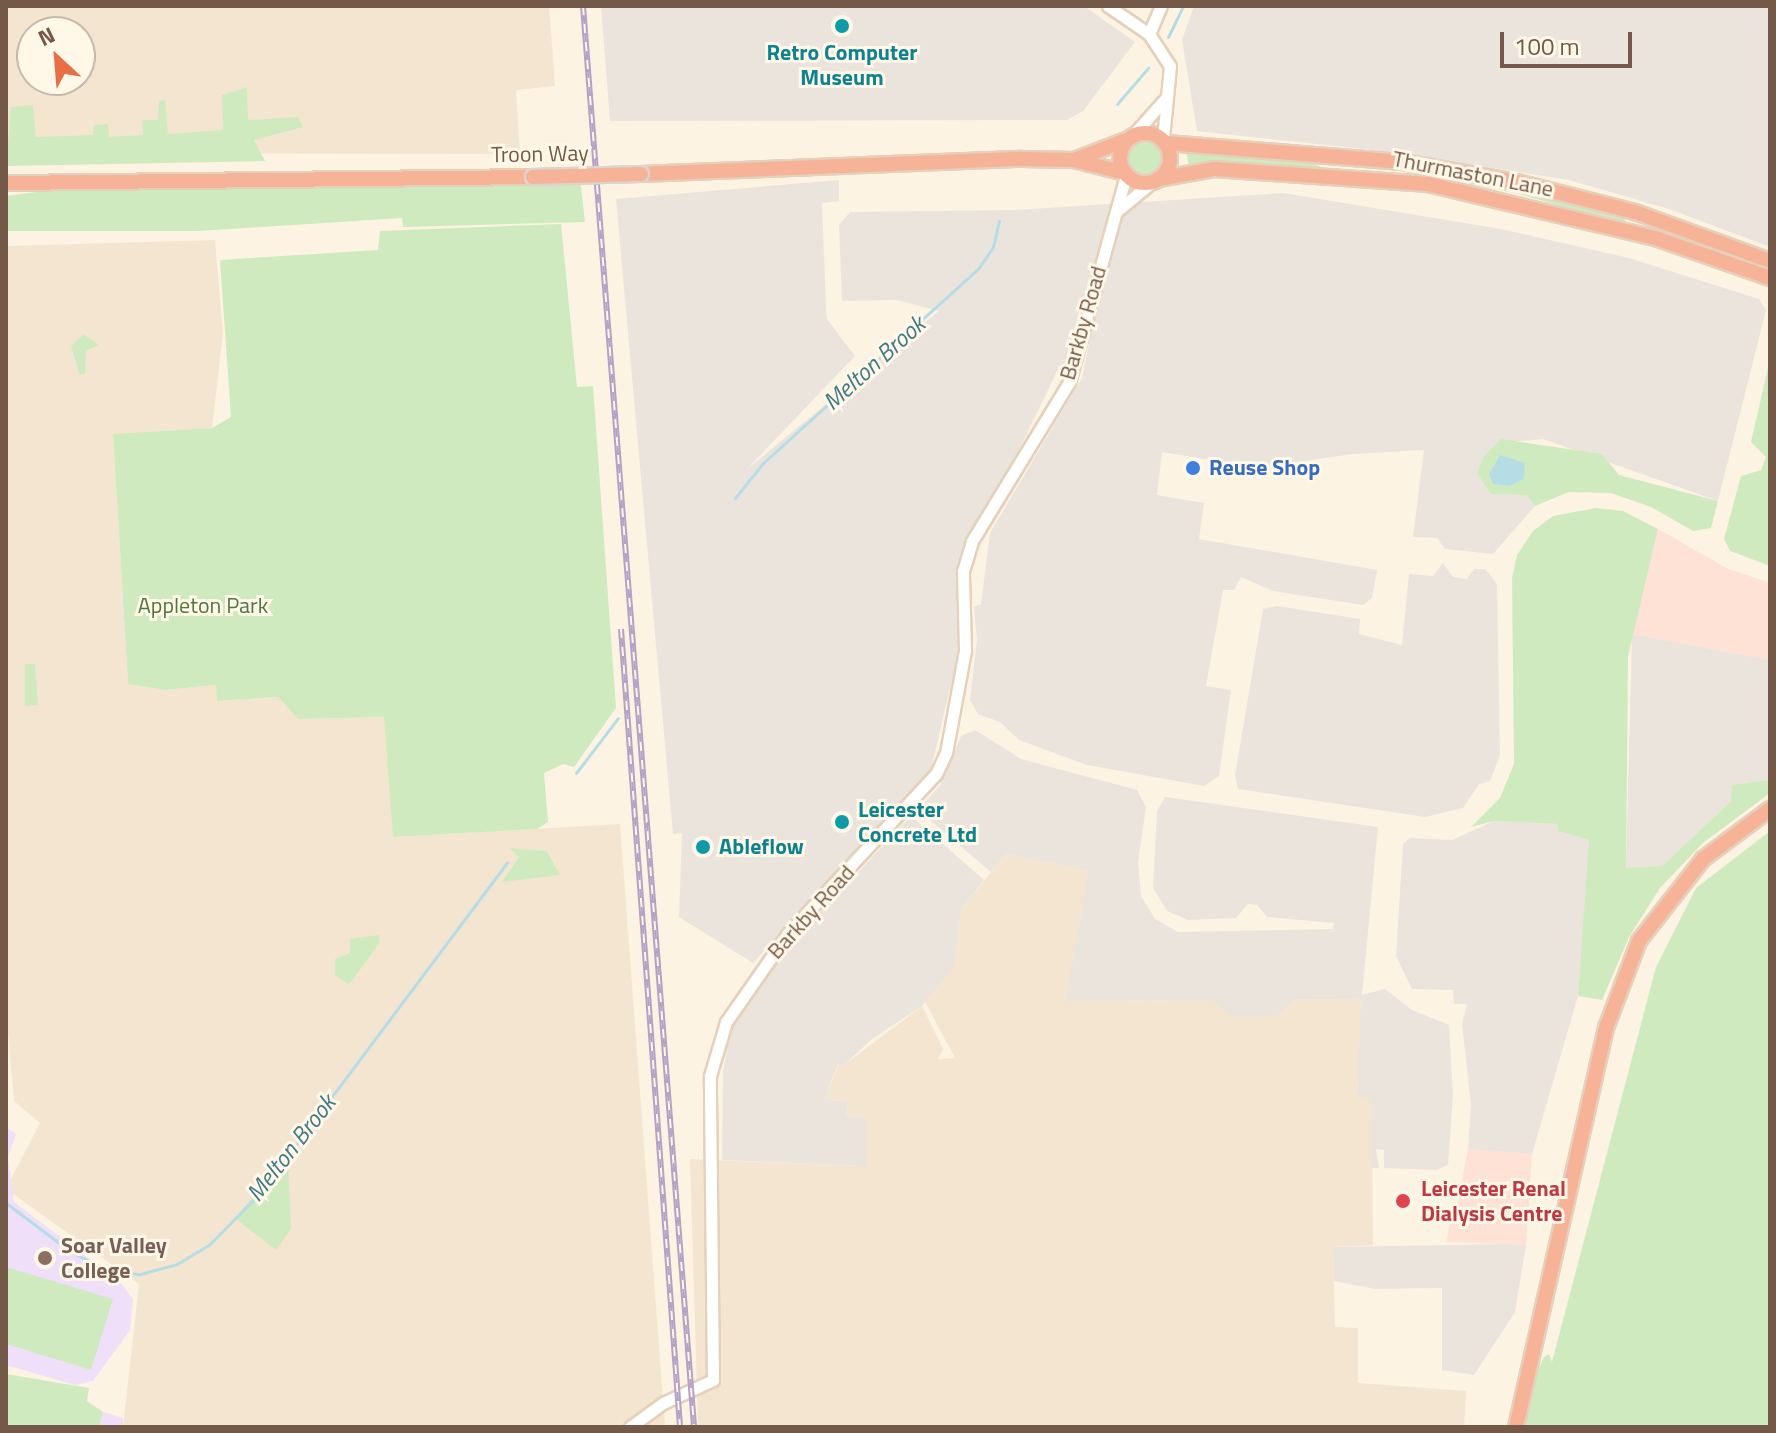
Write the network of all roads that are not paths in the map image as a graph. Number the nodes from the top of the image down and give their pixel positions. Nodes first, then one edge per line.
1 (1108, 6) edge
2 (1161, 6) edge
3 (1149, 34) junction
4 (1166, 99) junction
5 (1130, 137) junction
6 (1164, 141) junction
7 (1074, 160) junction
8 (1125, 174) junction
9 (1155, 180) junction
10 (6, 183) edge
11 (1116, 212) junction
12 (1770, 261) edge
13 (1770, 278) edge
14 (1770, 809) edge
15 (630, 1427) edge
16 (1516, 1427) edge

1 - 3 street
2 - 3 street
3 - 4 street
4 - 5 street
4 - 6 street
5 - 6 highway
5 - 7 highway, Troon Way
5 - 8 highway
6 - 9 highway
6 - 12 highway, Thurmaston Lane
7 - 8 highway, Troon Way
7 - 10 highway, Troon Way, bridge
8 - 9 highway
8 - 11 street, Barkby Road
9 - 11 street
9 - 13 highway, Thurmaston Lane
11 - 15 street, Barkby Road
14 - 16 highway

